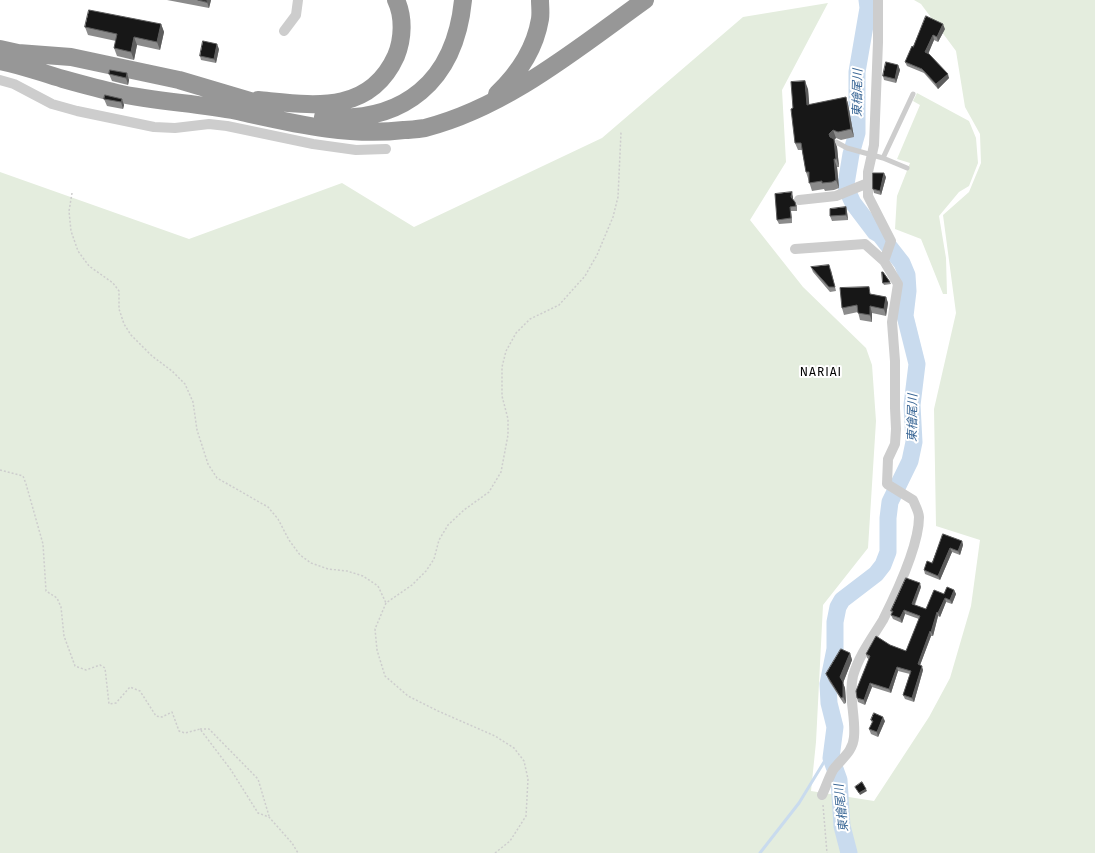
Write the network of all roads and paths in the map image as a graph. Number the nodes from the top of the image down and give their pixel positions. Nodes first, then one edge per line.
1 (298, 0) edge
2 (396, 0) edge
3 (463, 0) edge
4 (540, 0) edge
5 (646, 0) edge
6 (878, 0) edge
7 (284, 31) dead end
8 (0, 49) edge
9 (0, 61) edge
10 (0, 80) edge
11 (914, 94) dead end
12 (237, 98) junction
13 (487, 104) junction
14 (620, 132) dead end
15 (836, 142) edge
16 (386, 149) dead end
17 (872, 155) junction
18 (883, 158) junction
19 (907, 168) dead end
20 (868, 183) junction
21 (72, 193) dead end
22 (799, 200) dead end
23 (795, 249) dead end
24 (884, 261) junction
25 (0, 470) edge
26 (386, 603) junction
27 (200, 729) junction
28 (822, 795) joint
29 (269, 816) junction
30 (298, 853) edge
31 (495, 853) edge
32 (827, 853) edge

1 - 7 street
2 - 12 highway
3 - 12 highway
4 - 13 highway
5 - 13 highway
6 - 17 street
8 - 12 highway
9 - 13 highway
10 - 16 street
11 - 18 lane
14 - 26 path
15 - 17 lane
17 - 18 lane
17 - 20 street
18 - 19 lane
20 - 22 street
20 - 24 street
21 - 26 path
23 - 24 street
24 - 28 street
25 - 27 path
26 - 31 path
27 - 29 path
27 - 29 path
28 - 32 path
29 - 30 path

